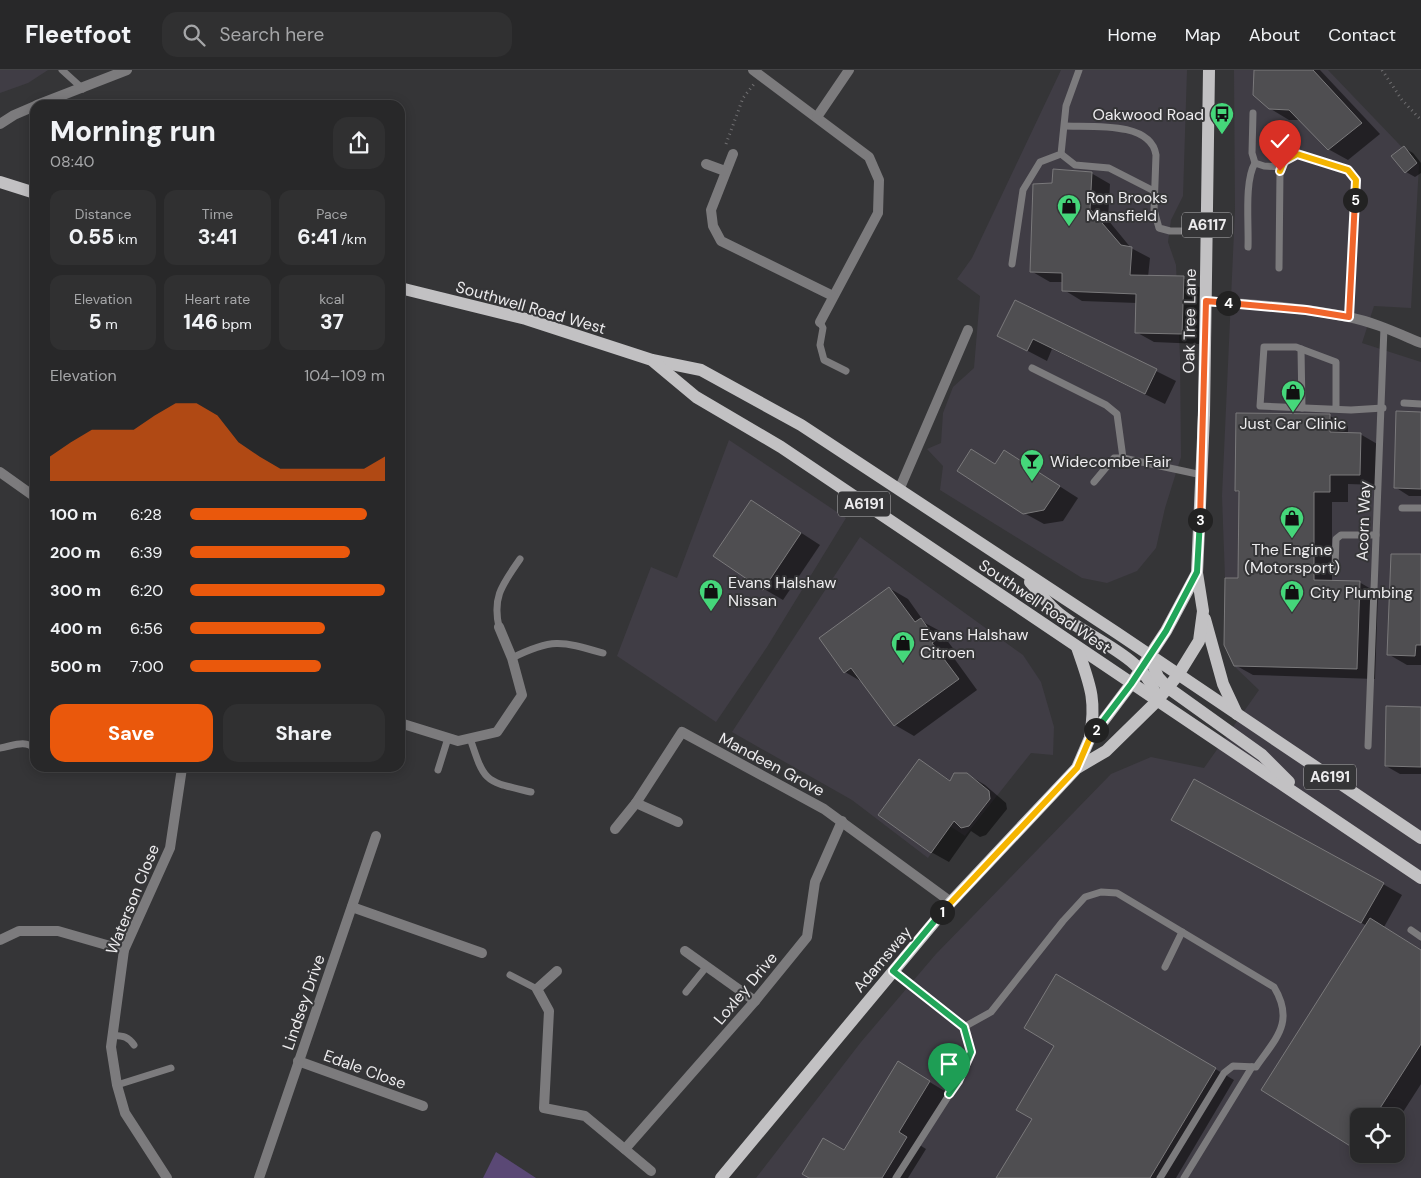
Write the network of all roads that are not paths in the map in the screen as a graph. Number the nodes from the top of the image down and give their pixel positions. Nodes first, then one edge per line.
1 (62, 70) edge
2 (849, 70) edge
3 (1079, 70) edge
4 (1209, 70) edge
5 (123, 71) edge
6 (757, 73) edge
7 (83, 89) junction
8 (53, 100) edge
9 (30, 108) edge
10 (1253, 113) dead end
11 (817, 116) junction
12 (0, 124) edge
13 (1065, 126) junction
14 (733, 154) road end
15 (1061, 154) junction
16 (1255, 163) junction
17 (706, 164) dead end
18 (1282, 167) junction
19 (725, 171) junction
20 (0, 182) edge
21 (1154, 190) junction
22 (30, 192) edge
23 (1207, 232) junction
24 (1248, 248) dead end
25 (1012, 264) dead end
26 (1279, 268) dead end
27 (405, 289) edge
28 (833, 296) junction
29 (1206, 301) junction
30 (1349, 317) junction
31 (820, 322) joint
32 (1384, 327) junction
33 (968, 330) dead end
34 (1421, 343) edge
35 (1301, 349) junction
36 (652, 360) junction
37 (1032, 368) dead end
38 (846, 371) dead end
39 (1404, 403) dead end
40 (1421, 404) edge
41 (1302, 408) junction
42 (1382, 408) junction
43 (1336, 410) junction
44 (1123, 458) junction
45 (0, 472) edge
46 (1202, 475) junction
47 (1094, 482) dead end
48 (899, 490) junction
49 (30, 493) edge
50 (1402, 508) dead end
51 (1421, 508) edge
52 (1376, 535) junction
53 (520, 559) dead end
54 (1335, 567) dead end
55 (1018, 568) junction
56 (1197, 572) junction
57 (1203, 611) junction
58 (499, 627) joint
59 (1077, 647) junction
60 (603, 654) dead end
61 (1149, 655) junction
62 (512, 658) junction
63 (1140, 669) junction
64 (1178, 675) junction
65 (1131, 684) junction
66 (1168, 688) junction
67 (1156, 701) junction
68 (1238, 716) junction
69 (405, 725) edge
70 (448, 738) junction
71 (470, 738) junction
72 (1089, 740) junction
73 (30, 745) edge
74 (1368, 746) dead end
75 (0, 748) edge
76 (1077, 768) junction
77 (438, 770) dead end
78 (181, 772) edge
79 (531, 792) dead end
80 (1309, 801) junction
81 (636, 803) junction
82 (842, 821) junction
83 (678, 822) dead end
84 (615, 829) dead end
85 (376, 836) dead end
86 (1421, 838) edge
87 (1421, 878) edge
88 (951, 902) junction
89 (352, 907) junction
90 (1411, 930) dead end
91 (1182, 932) junction
92 (1421, 937) edge
93 (0, 940) edge
94 (124, 950) junction
95 (685, 951) dead end
96 (482, 953) dead end
97 (706, 966) junction
98 (1165, 967) dead end
99 (557, 971) dead end
100 (893, 971) junction
101 (510, 975) dead end
102 (537, 989) junction
103 (686, 992) dead end
104 (755, 1001) junction
105 (964, 1027) junction
106 (112, 1035) junction
107 (134, 1045) dead end
108 (298, 1061) junction
109 (1252, 1067) junction
110 (171, 1068) dead end
111 (117, 1085) junction
112 (423, 1106) dead end
113 (625, 1149) junction
114 (651, 1171) dead end
115 (167, 1178) edge
116 (259, 1178) edge
117 (721, 1178) edge
118 (896, 1178) edge
119 (1160, 1178) edge
120 (1184, 1178) edge

1 - 7 lane
2 - 11 street
3 - 13 lane
4 - 23 main road, Oak Tree Lane / A6117
5 - 7 street
6 - 11 street
7 - 8 street
9 - 12 street
10 - 16 lane
11 - 28 street
13 - 15 lane
13 - 21 lane
14 - 19 street
15 - 21 lane
15 - 25 lane
16 - 18 lane
16 - 24 lane
17 - 19 street
18 - 26 lane
18 - 30 lane
19 - 28 street
20 - 22 main road
21 - 23 lane
23 - 29 main road, Oak Tree Lane / A6117
27 - 36 main road, Southwell Road West / A6191
28 - 31 street
29 - 30 street
29 - 46 main road, Oak Tree Lane / A6117
30 - 32 street
31 - 38 lane
32 - 34 street
32 - 42 lane, Acorn Way
33 - 48 street
35 - 41 lane
35 - 41 lane
35 - 43 lane
36 - 48 main road, Southwell Road West / A6191
36 - 59 main road, Southwell Road West / A6191
37 - 44 lane
39 - 40 lane
41 - 43 lane
42 - 43 lane
42 - 52 lane, Acorn Way
44 - 46 lane
44 - 47 lane
45 - 49 street
46 - 56 main road, Oak Tree Lane / A6117
48 - 55 main road, Southwell Road West / A6191
50 - 51 lane
52 - 54 lane
52 - 74 lane, Acorn Way
53 - 58 lane
55 - 61 main road, Southwell Road West / A6191
55 - 63 main road
56 - 57 main road, Oak Tree Lane / A6117
56 - 61 main road, Oak Tree Lane / A6117
57 - 64 main road, Oak Tree Lane / A6117
57 - 68 main road
58 - 62 street
59 - 65 main road, Southwell Road West / A6191
59 - 72 main road
60 - 62 lane
61 - 63 main road, A6117
61 - 64 main road, Southwell Road West / A6191
61 - 66 main road
62 - 71 street
63 - 65 main road, A6117
63 - 67 main road
64 - 66 main road, A6117
64 - 68 main road, Southwell Road West / A6191
65 - 67 main road, Southwell Road West / A6191
65 - 72 main road, Adamsway / A6117
66 - 67 main road, A6117
66 - 80 main road
67 - 76 main road, Adamsway / A6117
67 - 80 main road, Southwell Road West / A6191
68 - 86 main road, Southwell Road West / A6191
69 - 70 street
70 - 71 street
70 - 77 lane
71 - 79 lane
72 - 76 main road, Adamsway / A6117
73 - 75 lane
76 - 88 main road, Adamsway / A6117
78 - 94 street, Waterson Close
80 - 87 main road, Southwell Road West / A6191
81 - 82 street, Mandeen Grove
81 - 83 street
81 - 84 street
82 - 88 street, Mandeen Grove
82 - 104 street, Loxley Drive
85 - 89 street, Lindsey Drive
88 - 100 main road, Adamsway / A6117
89 - 96 street
89 - 108 street, Lindsey Drive
90 - 92 lane
91 - 98 lane
91 - 105 lane
91 - 109 lane
93 - 94 street
94 - 106 street, Waterson Close
95 - 97 street
97 - 103 lane
97 - 104 street
99 - 102 street
100 - 105 lane
100 - 117 main road, Adamsway / A6117
101 - 102 lane
102 - 113 street
104 - 113 street, Loxley Drive
105 - 118 lane
106 - 107 lane
106 - 111 street, Waterson Close
108 - 112 street, Edale Close
108 - 116 street, Lindsey Drive
109 - 119 lane
109 - 120 lane
110 - 111 lane
111 - 115 street, Waterson Close
113 - 114 street

